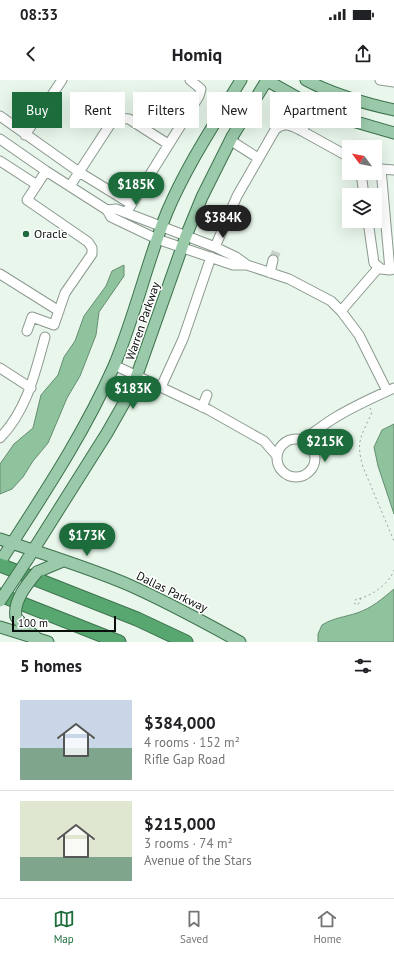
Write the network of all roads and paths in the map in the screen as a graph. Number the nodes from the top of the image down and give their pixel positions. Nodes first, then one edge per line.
1 (62, 80) edge
2 (190, 80) edge
3 (241, 80) edge
4 (267, 80) edge
5 (308, 80) edge
6 (383, 80) edge
7 (394, 82) edge
8 (287, 92) edge
9 (394, 110) edge
10 (0, 116) edge
11 (361, 123) edge
12 (304, 128) edge
13 (302, 131) junction
14 (394, 133) edge
15 (25, 135) junction
16 (0, 139) edge
17 (230, 140) junction
18 (168, 144) junction
19 (342, 153) edge
20 (258, 158) junction
21 (0, 161) edge
22 (394, 170) edge
23 (46, 171) junction
24 (79, 172) junction
25 (37, 185) junction
26 (70, 186) junction
27 (132, 204) junction
28 (106, 210) junction
29 (126, 213) junction
30 (161, 227) junction
31 (369, 228) edge
32 (186, 236) junction
33 (157, 240) junction
34 (182, 247) junction
35 (215, 247) junction
36 (211, 257) junction
37 (273, 260) tunnel mouth
38 (247, 265) junction
39 (379, 268) junction
40 (392, 270) edge
41 (270, 273) junction
42 (0, 274) edge
43 (341, 310) junction
44 (59, 311) junction
45 (27, 331) dead end
46 (45, 337) dead end
47 (114, 365) junction
48 (0, 368) edge
49 (138, 376) junction
50 (161, 387) junction
51 (31, 388) junction
52 (390, 390) edge
53 (207, 395) dead end
54 (366, 401) junction
55 (202, 407) junction
56 (324, 427) junction
57 (0, 438) edge
58 (302, 440) junction
59 (264, 441) junction
60 (283, 444) junction
61 (313, 449) junction
62 (277, 456) junction
63 (0, 539) edge
64 (394, 541) edge
65 (12, 543) junction
66 (33, 550) junction
67 (3, 558) edge
68 (63, 561) junction
69 (0, 565) edge
70 (394, 570) edge
71 (0, 595) edge
72 (361, 598) dead end
73 (0, 601) edge
74 (0, 627) edge
75 (44, 641) edge
76 (119, 642) edge
77 (186, 642) edge
78 (240, 642) edge

1 - 15 street
2 - 18 street
3 - 30 main road, Warren Parkway
4 - 8 main road
4 - 17 main road, Warren Parkway
5 - 9 main road
6 - 7 street
10 - 15 street
11 - 14 main road
12 - 13 street
13 - 19 street
13 - 20 street
15 - 24 street
16 - 23 street
17 - 20 street
17 - 32 main road, Warren Parkway
18 - 24 street
18 - 27 street
20 - 35 street
21 - 25 street
22 - 40 street
23 - 25 street
23 - 26 street
24 - 26 street
24 - 27 street
25 - 44 street
26 - 28 street
27 - 29 street
28 - 29 street
28 - 33 street
29 - 30 street
30 - 32 street
30 - 33 main road, Warren Parkway
31 - 39 street
32 - 34 main road, Warren Parkway
32 - 35 street
33 - 34 street
33 - 47 main road, Warren Parkway
34 - 36 street
34 - 49 main road, Warren Parkway
35 - 38 street
36 - 38 street
36 - 50 street
37 - 41 street
38 - 41 street
39 - 40 street
39 - 43 street
41 - 43 street
42 - 44 street
43 - 52 street
44 - 45 street
46 - 51 street
47 - 49 street
47 - 65 main road, Warren Parkway
48 - 51 street
49 - 50 street
49 - 66 main road, Warren Parkway
50 - 55 street
51 - 57 street
52 - 54 street
53 - 55 street
54 - 56 street
54 - 64 path
55 - 59 street
56 - 58 street
56 - 61 street
58 - 60 street
58 - 61 street
59 - 60 street
59 - 62 street
60 - 62 street
61 - 62 street
63 - 65 main road, Dallas Parkway
65 - 66 main road, Dallas Parkway
65 - 67 main road, Warren Parkway
66 - 68 main road, Dallas Parkway
66 - 73 main road, Warren Parkway, bridge
68 - 75 main road, bridge
68 - 78 main road, Dallas Parkway
69 - 77 highway
70 - 72 path
71 - 76 highway
74 - 75 main road

